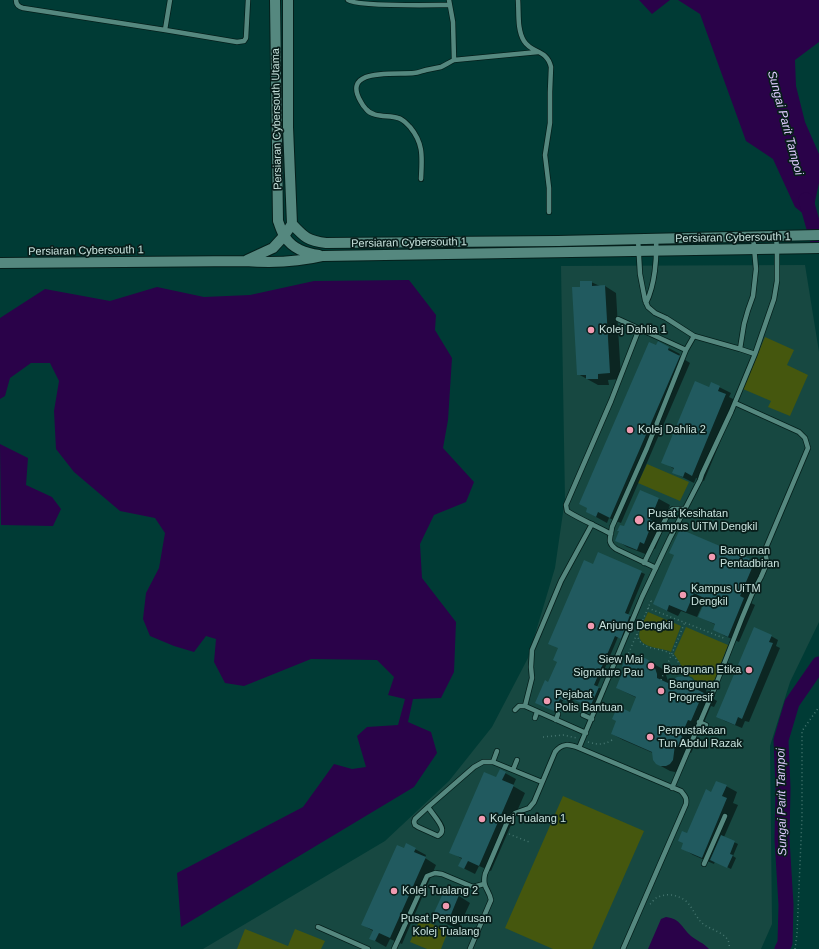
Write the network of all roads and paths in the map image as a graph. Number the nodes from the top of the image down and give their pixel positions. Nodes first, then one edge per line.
1 (16, 0) edge
2 (170, 0) edge
3 (248, 0) edge
4 (275, 0) edge
5 (288, 0) edge
6 (348, 0) edge
7 (518, 0) edge
8 (450, 2) edge
9 (165, 30) junction
10 (538, 52) junction
11 (454, 60) junction
12 (421, 178) dead end
13 (549, 212) dead end
14 (292, 224) junction
15 (819, 235) edge
16 (284, 236) junction
17 (753, 236) junction
18 (776, 236) junction
19 (656, 238) junction
20 (638, 239) junction
21 (819, 248) edge
22 (754, 249) junction
23 (777, 249) junction
24 (657, 251) junction
25 (639, 252) junction
26 (323, 256) junction
27 (245, 261) junction
28 (0, 264) edge
29 (646, 303) junction
30 (618, 319) dead end
31 (639, 329) junction
32 (694, 336) junction
33 (740, 349) junction
34 (686, 350) junction
35 (755, 354) junction
36 (735, 403) junction
37 (685, 509) junction
38 (592, 524) junction
39 (612, 534) junction
40 (644, 563) junction
41 (656, 568) junction
42 (642, 597) junction
43 (648, 608) junction
44 (685, 622) junction
45 (637, 634) junction
46 (726, 639) dead end
47 (672, 654) junction
48 (627, 657) dead end
49 (682, 674) dead end
50 (661, 680) dead end
51 (525, 706) junction
52 (819, 707) edge
53 (515, 710) dead end
54 (537, 712) junction
55 (558, 714) dead end
56 (583, 715) dead end
57 (535, 718) dead end
58 (592, 718) junction
59 (556, 720) junction
60 (700, 722) junction
61 (706, 725) dead end
62 (586, 733) junction
63 (691, 743) junction
64 (698, 746) dead end
65 (579, 748) junction
66 (497, 751) dead end
67 (517, 760) dead end
68 (493, 762) junction
69 (683, 762) junction
70 (689, 765) dead end
71 (513, 770) junction
72 (542, 782) junction
73 (672, 788) junction
74 (428, 807) junction
75 (725, 816) dead end
76 (503, 832) junction
77 (529, 842) dead end
78 (704, 864) dead end
79 (484, 884) junction
80 (646, 908) dead end
81 (318, 927) dead end
82 (368, 949) edge
83 (394, 949) edge
84 (470, 949) edge
85 (623, 949) edge
86 (729, 949) edge
87 (794, 949) edge

1 - 9 lane
2 - 9 lane
3 - 9 lane
4 - 16 street, Persiaran Cybersouth Utama
5 - 14 street, Persiaran Cybersouth Utama
6 - 8 lane
7 - 10 lane
8 - 11 lane
10 - 11 lane
10 - 13 lane
11 - 12 lane
14 - 16 street
14 - 20 street, Persiaran Cybersouth 1
15 - 18 street, Persiaran Cybersouth 1
16 - 26 street
16 - 27 street
17 - 18 street, Persiaran Cybersouth 1
17 - 19 street, Persiaran Cybersouth 1
17 - 22 lane
18 - 23 lane
19 - 20 street, Persiaran Cybersouth 1
19 - 24 lane
20 - 25 lane
21 - 23 street, Persiaran Cybersouth 1
22 - 23 street, Persiaran Cybersouth 1
22 - 24 street, Persiaran Cybersouth 1
22 - 33 lane
23 - 35 lane
24 - 25 street, Persiaran Cybersouth 1
24 - 29 lane
25 - 26 street, Persiaran Cybersouth 1
25 - 29 lane
26 - 27 street, Persiaran Cybersouth 1
27 - 28 street, Persiaran Cybersouth 1
29 - 32 lane
30 - 31 lane
31 - 34 lane
31 - 38 lane
32 - 33 lane
32 - 34 lane
33 - 35 lane
34 - 39 lane
35 - 36 lane
36 - 37 lane
36 - 60 lane
37 - 40 lane
37 - 41 lane
38 - 39 lane
38 - 51 lane
39 - 40 lane
40 - 41 lane
41 - 42 lane
42 - 43 path
42 - 58 lane
43 - 44 path
43 - 45 path
44 - 46 path
44 - 47 path
45 - 47 path
45 - 48 path
47 - 49 path
47 - 50 path
51 - 53 lane
51 - 54 lane
52 - 87 path
54 - 57 lane
54 - 59 lane
55 - 59 lane
56 - 58 lane
58 - 62 lane
59 - 62 lane
60 - 61 lane
60 - 63 lane
62 - 65 lane
63 - 64 lane
63 - 69 lane
65 - 72 lane
65 - 73 lane
66 - 68 lane
67 - 71 lane
68 - 71 lane
68 - 74 lane
69 - 70 lane
69 - 73 lane
71 - 72 lane
72 - 76 lane
73 - 85 lane
74 - 74 lane
75 - 78 lane
76 - 77 path
76 - 79 lane
79 - 83 lane
79 - 84 lane
80 - 86 path
81 - 82 lane

